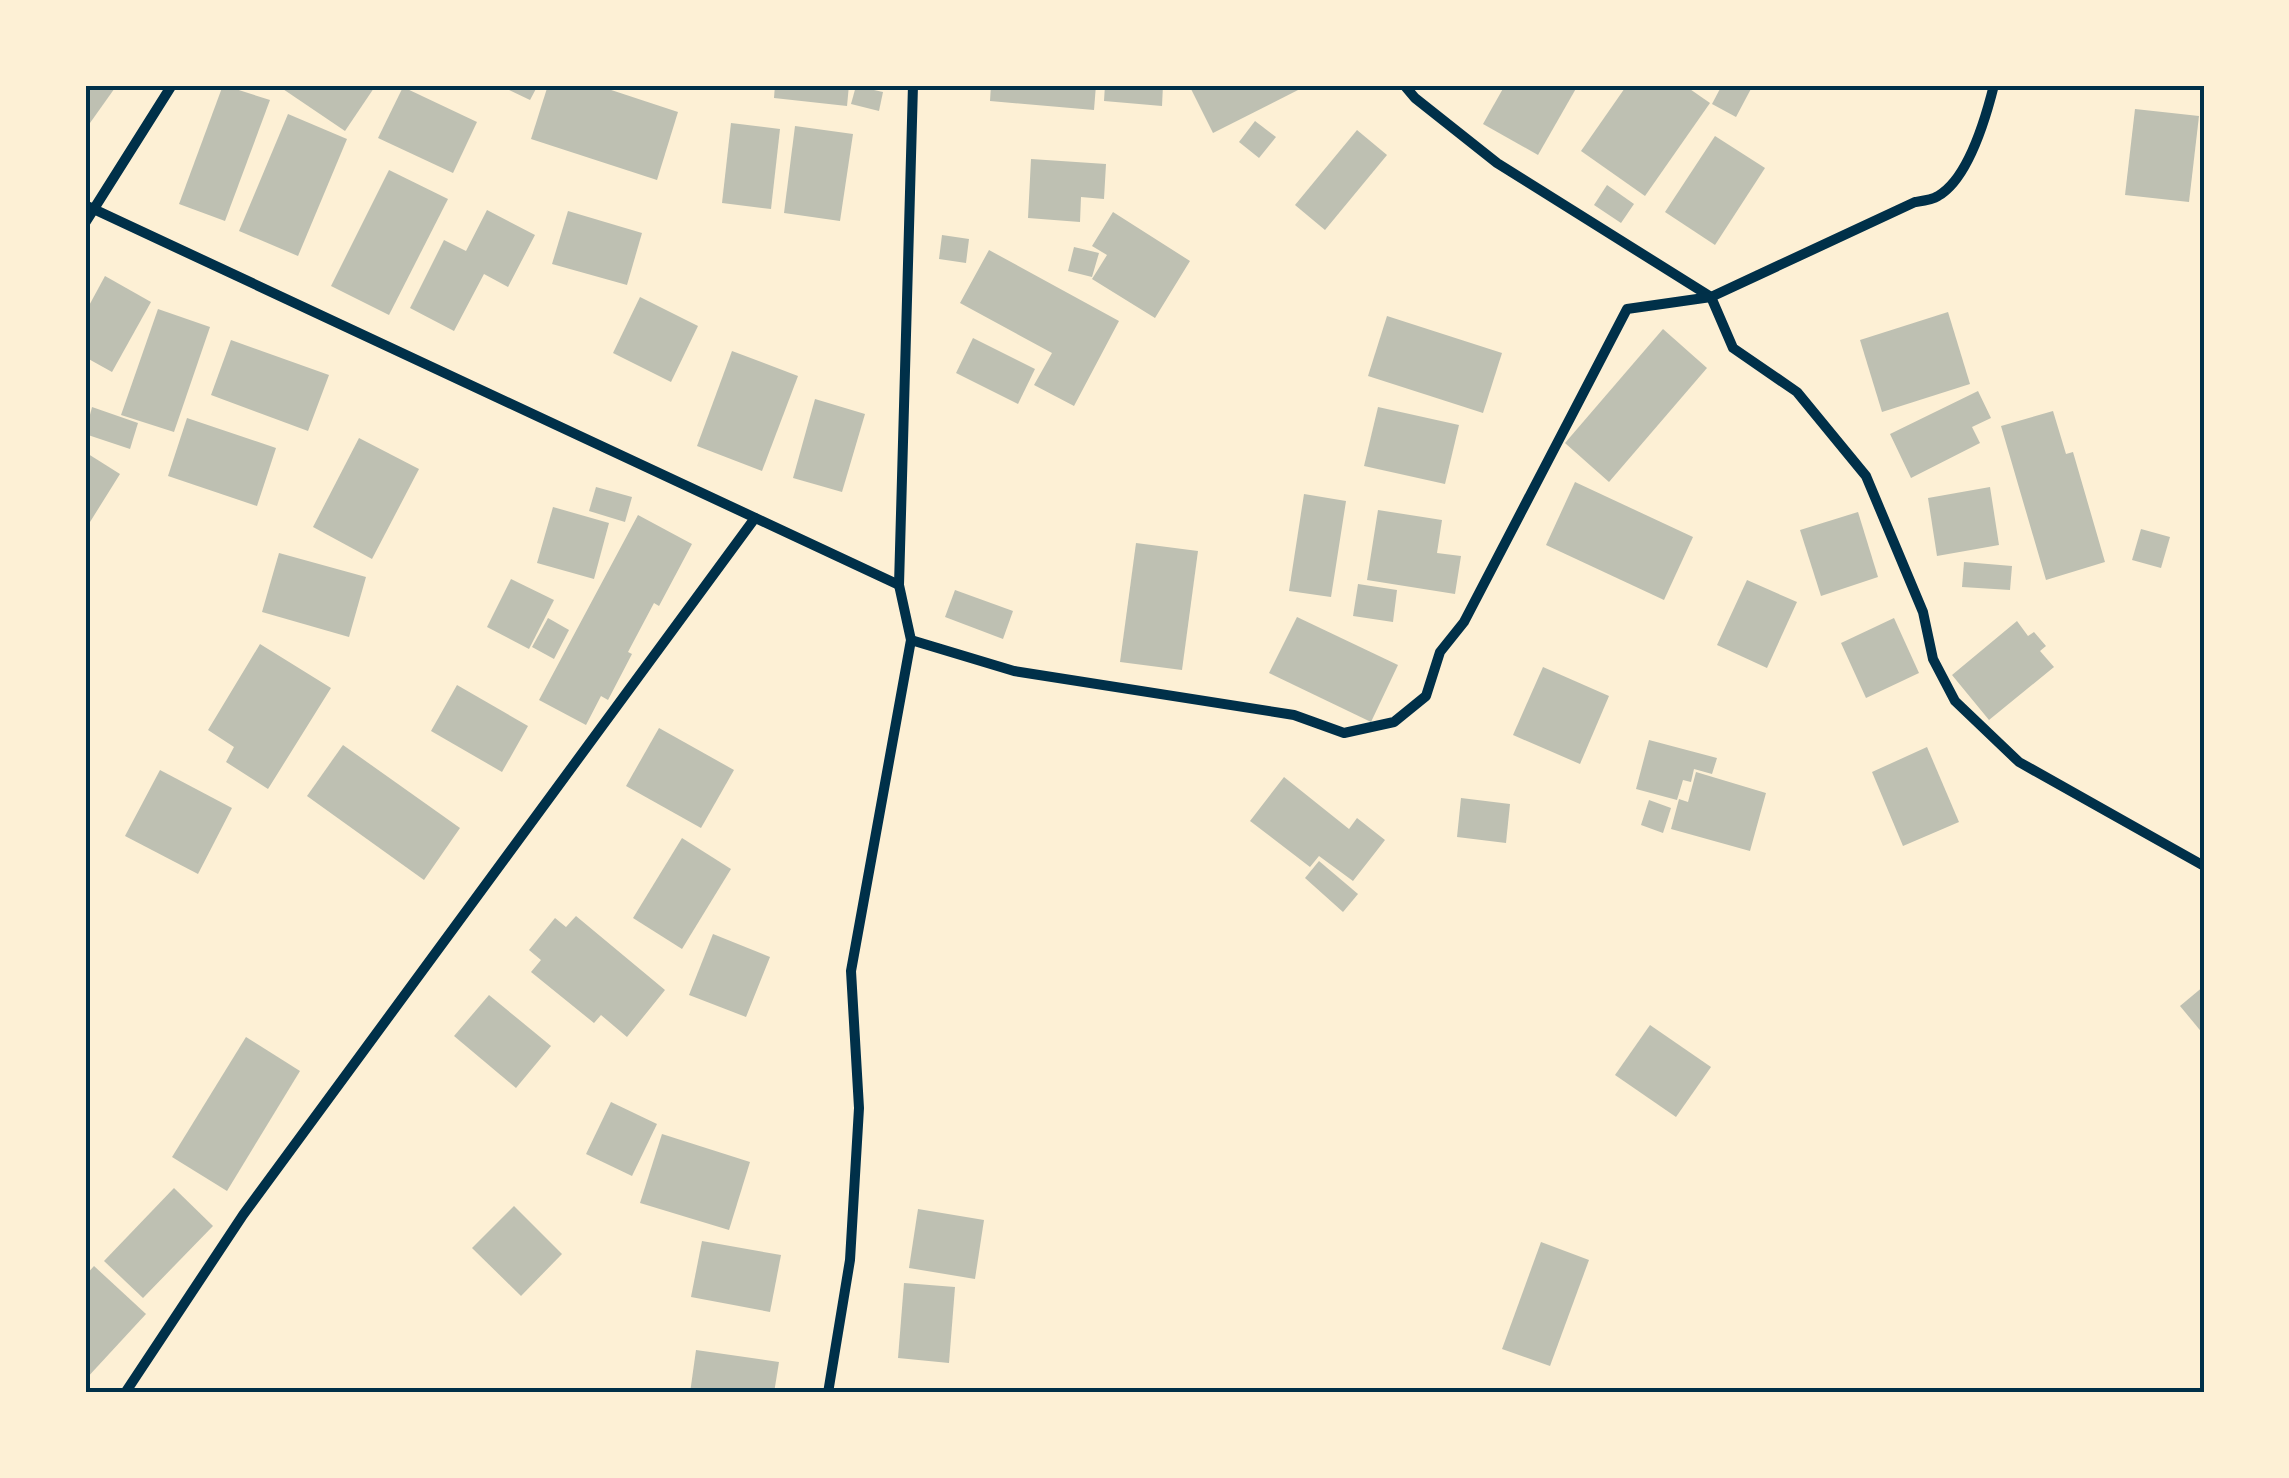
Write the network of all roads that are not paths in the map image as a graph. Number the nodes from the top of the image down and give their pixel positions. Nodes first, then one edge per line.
1 (172, 85) edge
2 (913, 85) edge
3 (1404, 85) edge
4 (1994, 85) edge
5 (90, 208) edge
6 (85, 223) edge
7 (1711, 298) junction
8 (755, 518) junction
9 (899, 585) junction
10 (912, 640) junction
11 (2204, 866) edge
12 (125, 1393) edge
13 (828, 1393) edge

1 - 5 street
2 - 9 street
3 - 7 street
4 - 7 street
5 - 6 street
5 - 8 street
7 - 10 street
7 - 11 street
8 - 9 street
8 - 12 street
9 - 10 street
10 - 13 street

